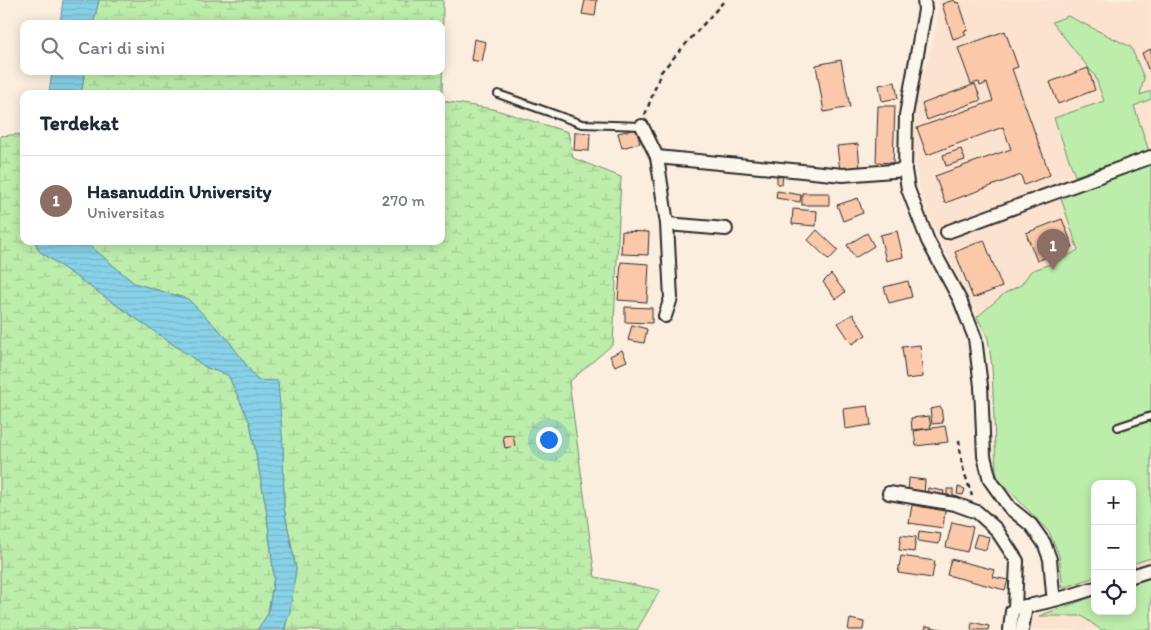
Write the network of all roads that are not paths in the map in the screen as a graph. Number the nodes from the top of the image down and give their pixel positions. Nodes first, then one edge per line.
1 (924, 0) edge
2 (498, 94) dead end
3 (642, 126) joint
4 (657, 157) junction
5 (1151, 157) edge
6 (896, 170) junction
7 (667, 224) junction
8 (726, 228) dead end
9 (947, 232) dead end
10 (665, 316) dead end
11 (1151, 416) edge
12 (1118, 427) dead end
13 (889, 493) dead end
14 (1151, 570) edge
15 (1136, 575) edge
16 (1091, 589) edge
17 (1036, 604) junction
18 (1010, 630) edge
19 (1022, 630) edge

1 - 6 street
2 - 3 lane
3 - 4 street
4 - 6 street
4 - 7 street
5 - 9 street
6 - 17 street
7 - 8 street
7 - 10 street
11 - 12 lane
13 - 17 street
14 - 15 street
16 - 17 street
17 - 18 street
17 - 19 street

